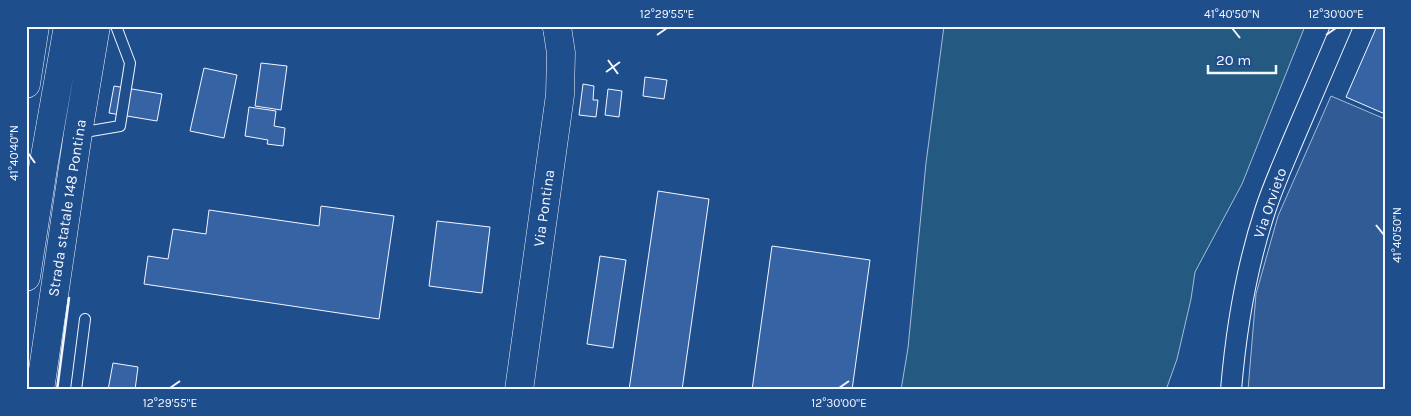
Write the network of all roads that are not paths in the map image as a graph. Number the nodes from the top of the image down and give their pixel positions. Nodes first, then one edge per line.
1 (36, 26) edge
2 (68, 26) edge
3 (96, 26) edge
4 (116, 26) edge
5 (557, 26) edge
6 (1342, 26) edge
7 (26, 84) edge
8 (78, 133) junction
9 (26, 276) edge
10 (85, 319) dead end
11 (40, 390) edge
12 (76, 390) edge
13 (519, 390) edge
14 (1231, 390) edge

1 - 7 main road
2 - 9 main road, Strada statale 148 Pontina
3 - 8 main road, Strada statale 148 Pontina
4 - 8 lane
5 - 13 main road, Via Pontina
6 - 14 street, Via Orvieto
8 - 11 main road, Strada statale 148 Pontina
10 - 12 lane

